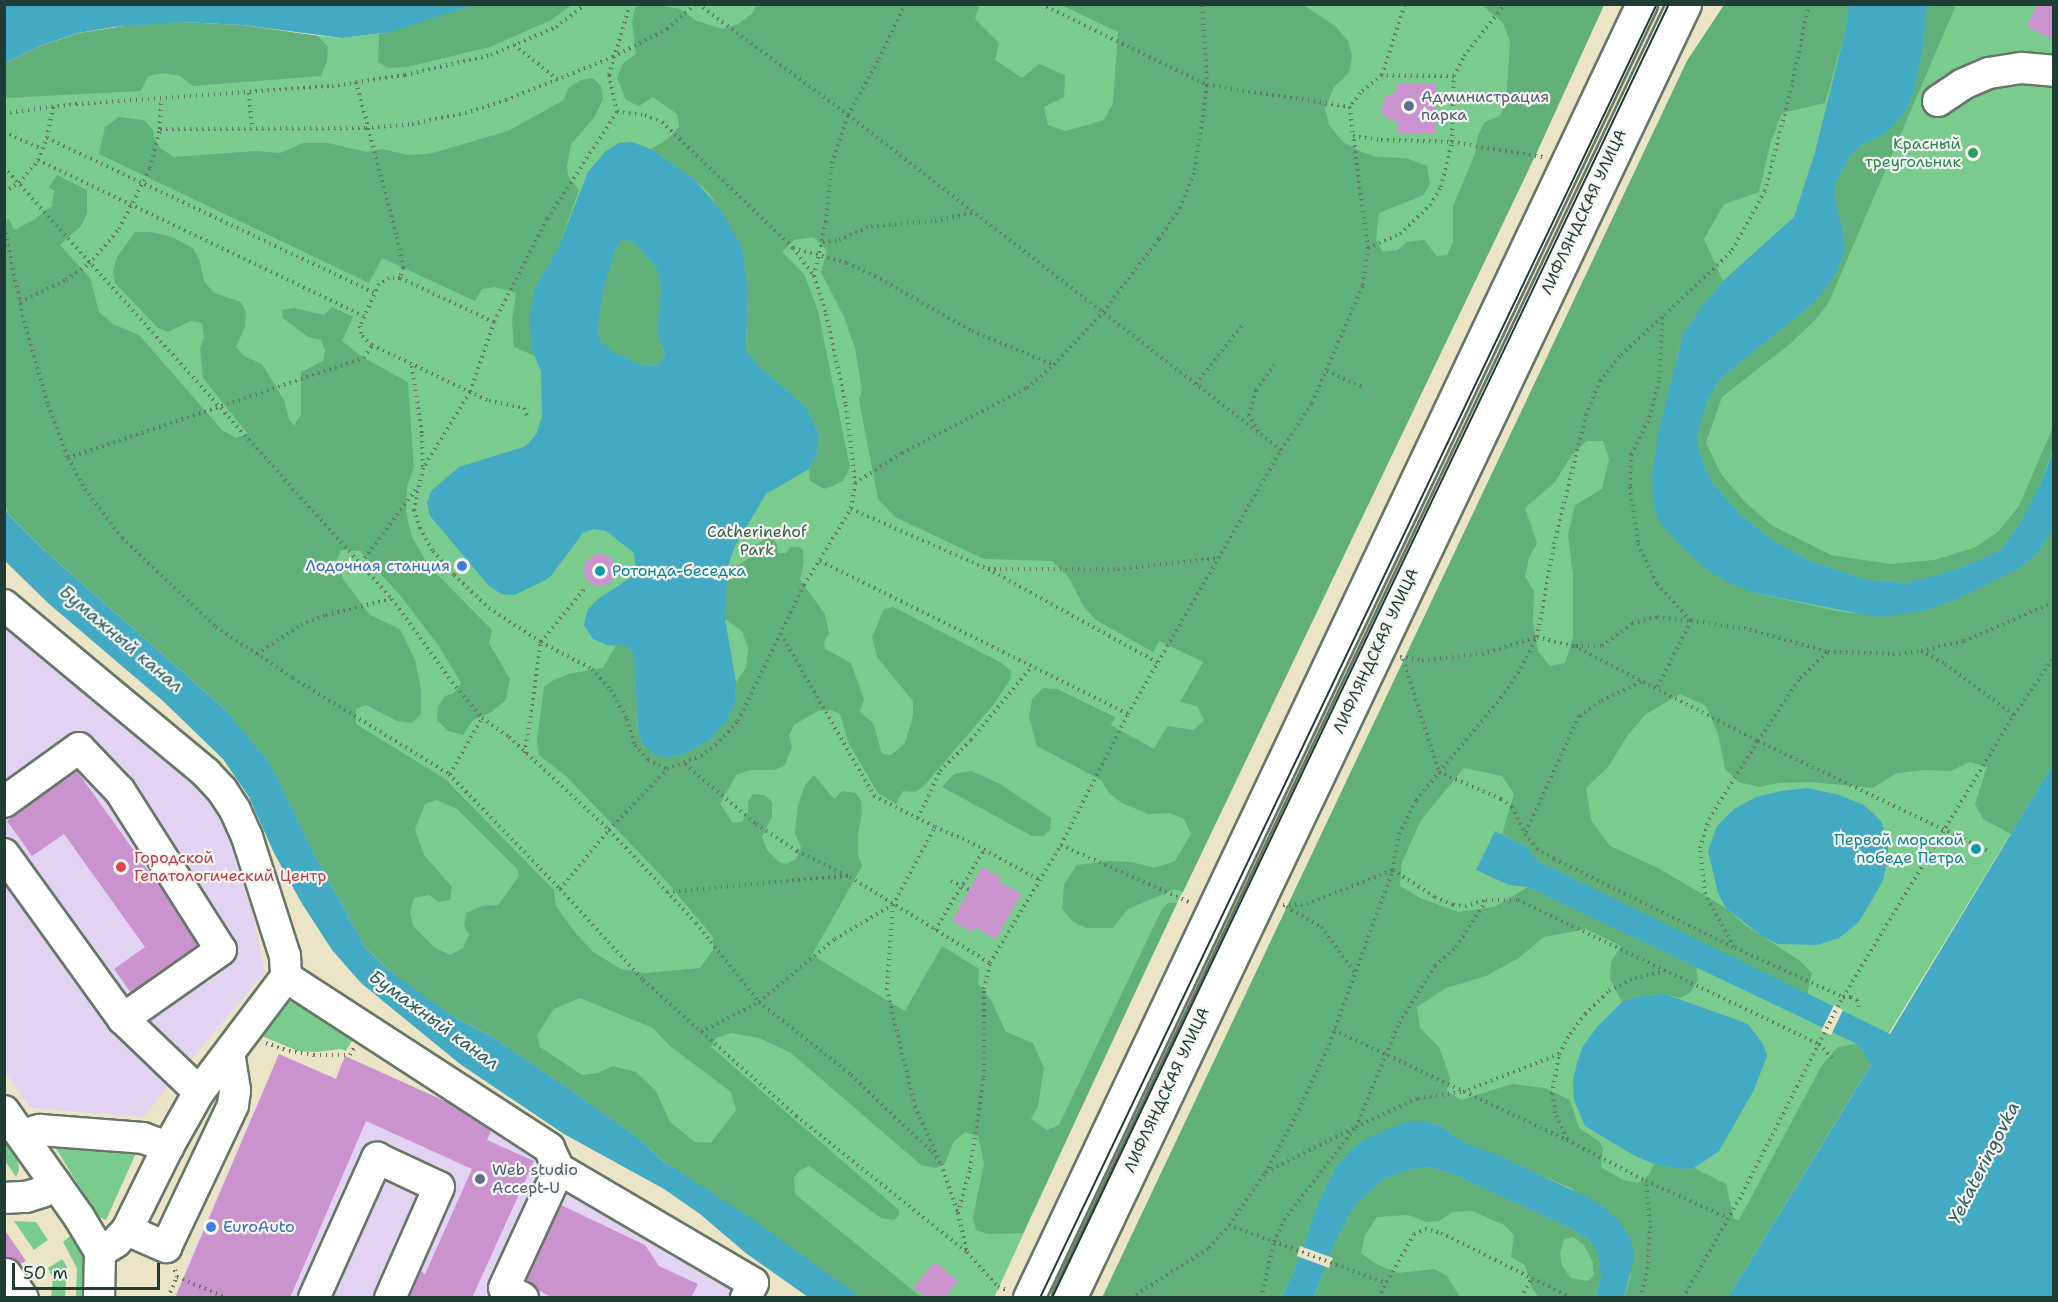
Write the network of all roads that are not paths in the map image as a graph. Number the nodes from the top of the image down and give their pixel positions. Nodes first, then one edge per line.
1 (1642, 4) edge
2 (1684, 4) edge
3 (2054, 71) edge
4 (1938, 101) dead end
5 (4, 605) edge
6 (4, 802) edge
7 (4, 854) edge
8 (286, 977) junction
9 (123, 1019) junction
10 (229, 1053) junction
11 (199, 1092) junction
12 (4, 1111) edge
13 (22, 1135) junction
14 (168, 1147) junction
15 (559, 1169) junction
16 (55, 1183) junction
17 (4, 1198) edge
18 (127, 1230) junction
19 (100, 1252) junction
20 (6, 1274) dead end
21 (1021, 1295) edge
22 (23, 1298) edge
23 (99, 1298) edge
24 (314, 1298) edge
25 (390, 1298) edge
26 (523, 1298) edge
27 (746, 1298) edge
28 (1069, 1298) edge

1 - 21 street
2 - 28 main road, ЛИФЛЯНДСКАЯ УЛИЦА
3 - 4 street
5 - 8 street
6 - 9 street
7 - 9 street
8 - 10 street
8 - 15 street
9 - 11 street
10 - 11 street
10 - 18 street
11 - 14 street
12 - 13 street
13 - 14 street
13 - 16 street
14 - 18 street
15 - 26 street
15 - 27 street
16 - 17 street
16 - 19 street
18 - 19 street
19 - 23 street
20 - 22 street
24 - 25 street

